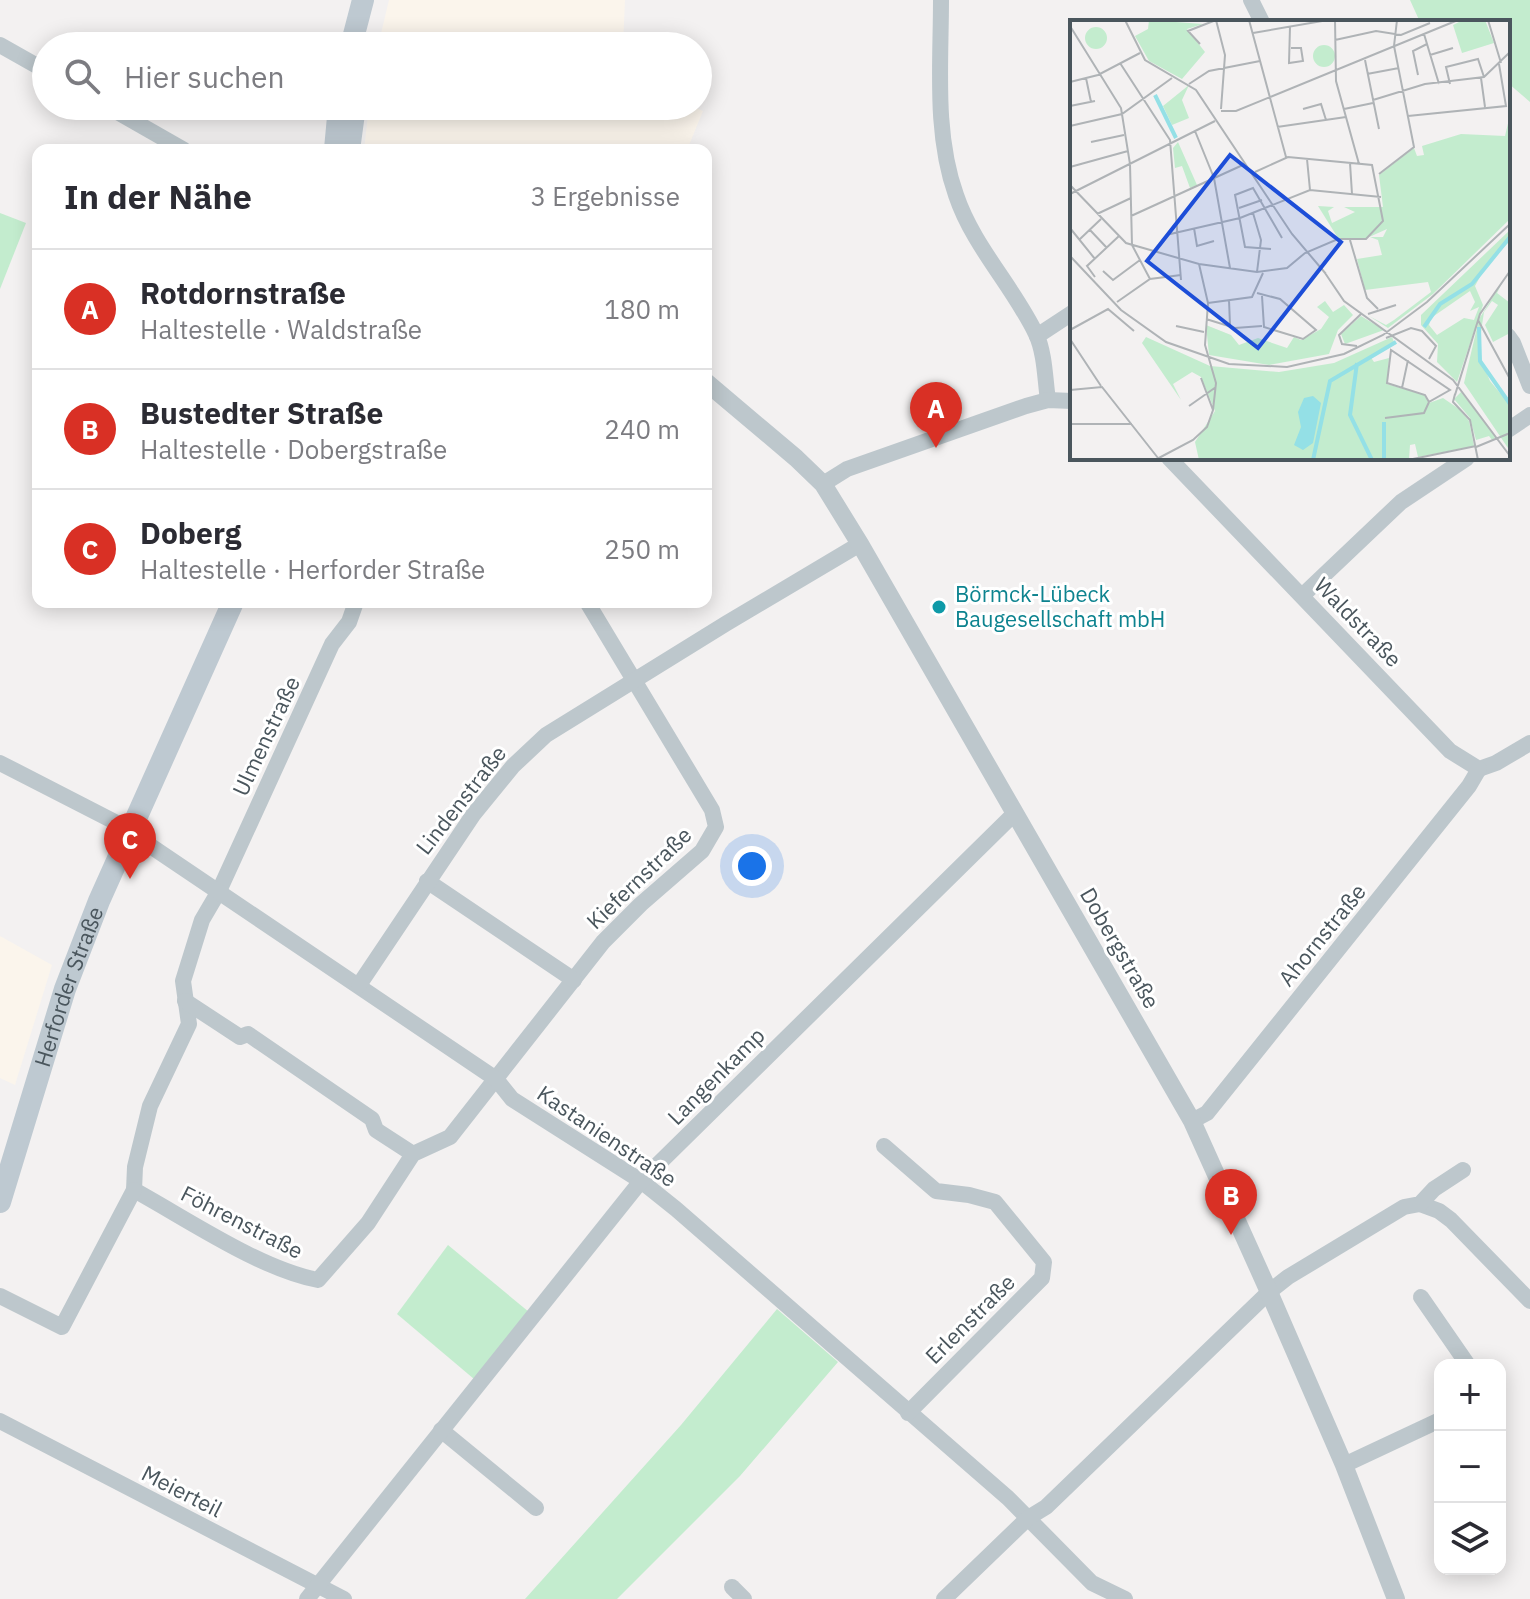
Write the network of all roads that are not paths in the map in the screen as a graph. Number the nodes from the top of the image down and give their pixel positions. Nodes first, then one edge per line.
1 (363, 0) edge
2 (375, 0) edge
3 (941, 0) edge
4 (1251, 0) edge
5 (1261, 20) edge
6 (355, 32) edge
7 (368, 32) edge
8 (0, 45) edge
9 (32, 63) edge
10 (132, 120) edge
11 (338, 120) edge
12 (353, 120) edge
13 (174, 144) edge
14 (336, 144) edge
15 (350, 144) edge
16 (1070, 314) edge
17 (1037, 336) junction
18 (1510, 339) edge
19 (1530, 386) edge
20 (712, 387) edge
21 (1048, 400) junction
22 (1070, 401) edge
23 (1530, 415) edge
24 (1510, 429) edge
25 (1171, 460) edge
26 (1464, 460) edge
27 (823, 484) junction
28 (860, 544) junction
29 (1302, 596) junction
30 (230, 608) edge
31 (354, 608) edge
32 (591, 608) edge
33 (635, 679) junction
34 (1530, 743) edge
35 (0, 763) edge
36 (1479, 769) junction
37 (1015, 813) junction
38 (130, 832) junction
39 (427, 881) junction
40 (219, 891) junction
41 (574, 980) junction
42 (359, 985) junction
43 (185, 1001) junction
44 (496, 1079) junction
45 (1192, 1121) junction
46 (884, 1146) dead end
47 (413, 1154) junction
48 (1463, 1170) dead end
49 (641, 1181) junction
50 (134, 1190) junction
51 (0, 1202) edge
52 (1420, 1204) junction
53 (1269, 1292) junction
54 (0, 1296) edge
55 (1421, 1297) dead end
56 (1530, 1301) edge
57 (1464, 1359) edge
58 (908, 1413) junction
59 (0, 1421) edge
60 (1434, 1423) edge
61 (441, 1430) junction
62 (1344, 1465) junction
63 (536, 1508) dead end
64 (1028, 1518) junction
65 (312, 1592) edge
66 (344, 1599) edge
67 (944, 1599) edge
68 (1125, 1599) edge
69 (1396, 1599) edge

1 - 6 main road
2 - 7 main road
3 - 17 street
4 - 5 street
8 - 9 street
10 - 13 street
11 - 14 main road
12 - 15 main road
16 - 17 street
17 - 21 street
18 - 19 street
20 - 27 street, Dobergstraße
21 - 22 street
21 - 27 street
23 - 24 street
25 - 29 street, Waldstraße
26 - 29 street
27 - 28 street, Dobergstraße
28 - 33 street, Lindenstraße
28 - 37 street, Dobergstraße
29 - 36 street, Waldstraße
30 - 38 main road, Herforder Straße
31 - 40 street, Ulmenstraße
32 - 33 street
33 - 39 street, Lindenstraße
33 - 41 street, Kiefernstraße
34 - 36 street
35 - 38 street, Kastanienstraße
36 - 45 street, Ahornstraße
37 - 45 street, Dobergstraße
37 - 49 street, Langenkamp
38 - 40 street, Kastanienstraße
38 - 51 main road, Herforder Straße
39 - 41 street
39 - 42 street, Lindenstraße
40 - 42 street, Kastanienstraße
40 - 43 street
41 - 44 street, Kiefernstraße
42 - 44 street, Kastanienstraße
43 - 47 street
43 - 50 street
44 - 47 street
44 - 49 street, Kastanienstraße
45 - 53 street, Dobergstraße
46 - 58 street, Erlenstraße
47 - 50 street, Föhrenstraße
48 - 52 street
49 - 58 street, Kastanienstraße
49 - 61 street, Langenkamp
50 - 54 street
52 - 53 street
52 - 56 street
53 - 62 street, Dobergstraße
53 - 64 street
55 - 57 street
58 - 64 street, Kastanienstraße
59 - 65 street, Meierteil
60 - 62 street
61 - 63 street
61 - 65 street, Langenkamp
62 - 69 street, Dobergstraße
64 - 67 street
64 - 68 street, Kastanienstraße
65 - 66 street, Meierteil

